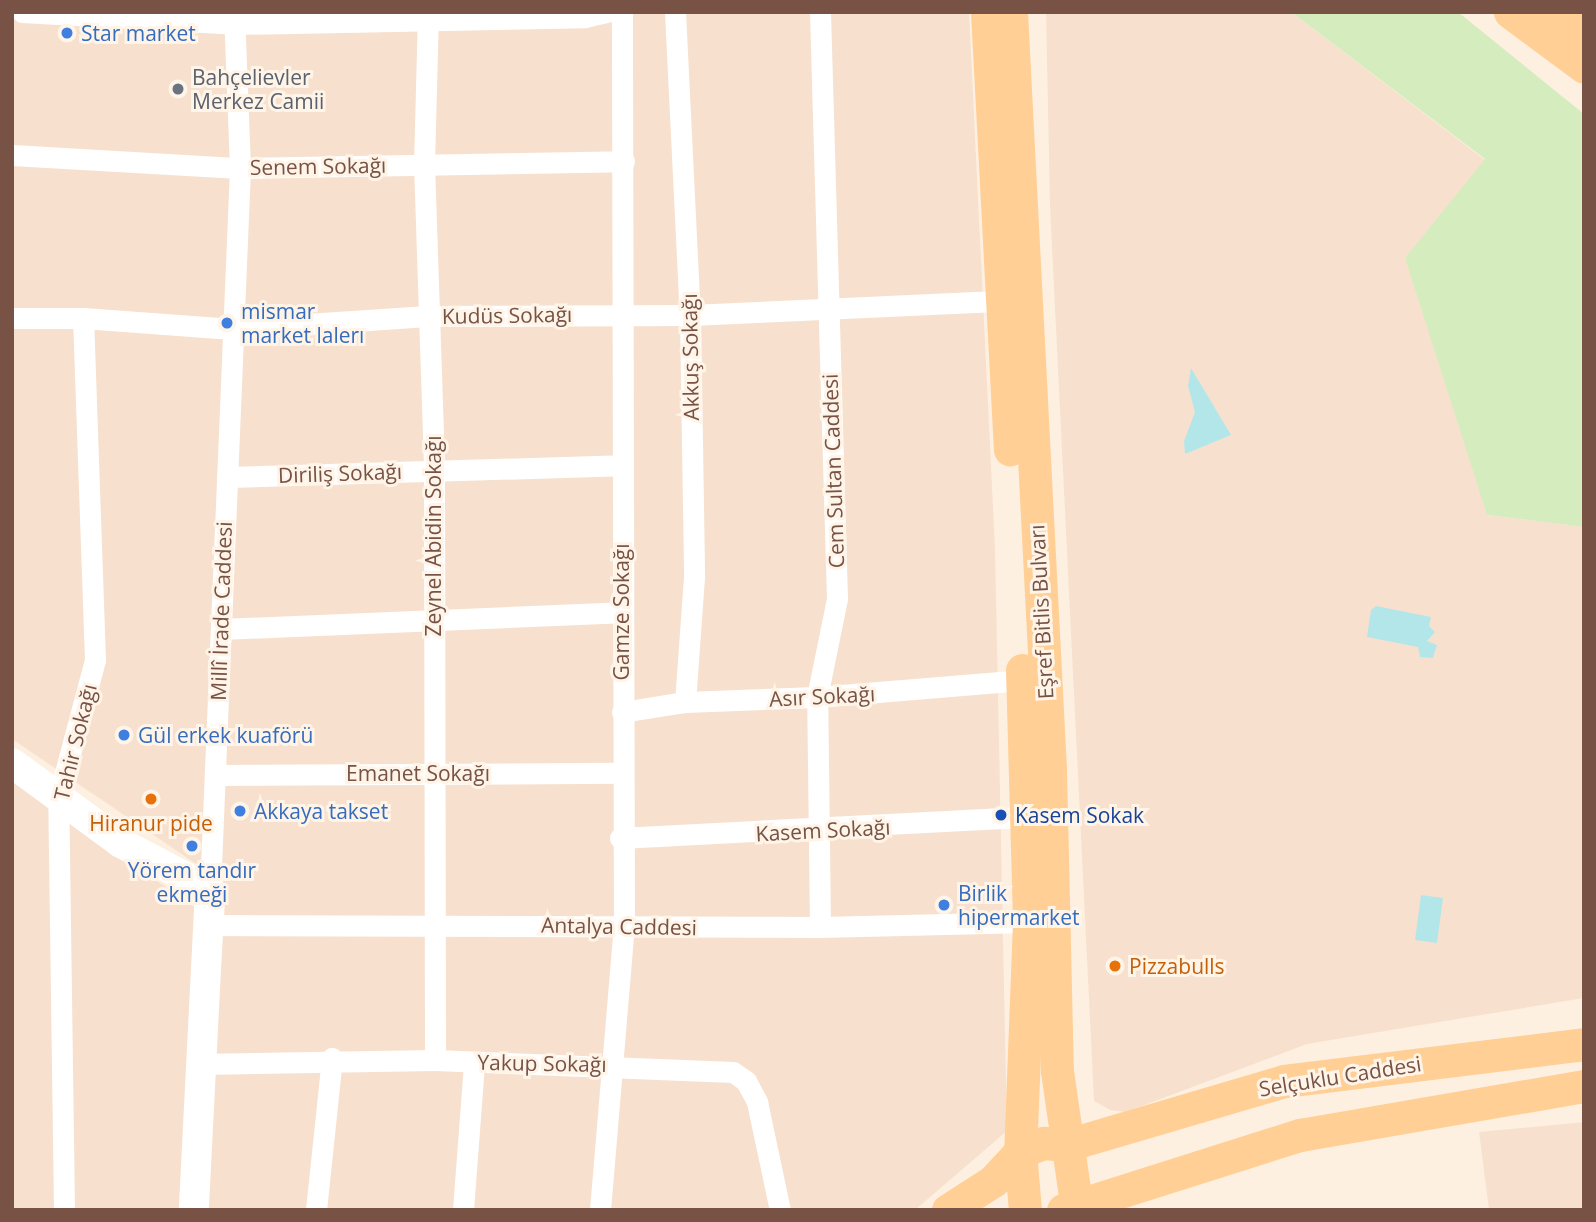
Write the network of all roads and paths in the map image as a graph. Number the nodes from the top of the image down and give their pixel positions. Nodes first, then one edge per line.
1 (22, 12) edge
2 (607, 12) edge
3 (622, 12) edge
4 (675, 12) edge
5 (820, 12) edge
6 (988, 12) edge
7 (1011, 12) edge
8 (1510, 12) edge
9 (1555, 12) edge
10 (428, 15) edge
11 (234, 18) edge
12 (1584, 34) edge
13 (1584, 68) edge
14 (12, 155) edge
15 (624, 162) junction
16 (424, 163) junction
17 (240, 168) junction
18 (1003, 302) junction
19 (828, 310) junction
20 (620, 313) junction
21 (690, 315) junction
22 (428, 316) junction
23 (12, 318) edge
24 (83, 318) junction
25 (233, 329) junction
26 (621, 465) junction
27 (434, 470) junction
28 (227, 477) junction
29 (621, 612) junction
30 (434, 621) junction
31 (220, 629) junction
32 (1022, 680) junction
33 (817, 697) junction
34 (685, 702) junction
35 (622, 712) junction
36 (12, 763) edge
37 (435, 773) junction
38 (621, 773) junction
39 (215, 775) junction
40 (58, 799) junction
41 (1026, 817) junction
42 (820, 831) junction
43 (620, 838) junction
44 (210, 890) junction
45 (1029, 922) junction
46 (438, 924) junction
47 (208, 925) junction
48 (624, 927) junction
49 (820, 928) junction
50 (1584, 1044) edge
51 (332, 1058) junction
52 (435, 1060) junction
53 (474, 1062) junction
54 (201, 1064) junction
55 (615, 1064) junction
56 (1584, 1086) edge
57 (1059, 1093) junction
58 (1131, 1125) junction
59 (1067, 1145) junction
60 (1020, 1152) junction
61 (1072, 1207) edge
62 (64, 1210) edge
63 (194, 1210) edge
64 (316, 1210) edge
65 (463, 1210) edge
66 (600, 1210) edge
67 (780, 1210) edge
68 (948, 1210) edge
69 (1023, 1210) edge

1 - 11 street
2 - 10 street
3 - 15 street, Gamze Sokağı
4 - 21 street, Akkuş Sokağı
5 - 19 street, Cem Sultan Caddesi
6 - 18 main road, Eşref Bitlis Bulvarı
7 - 57 main road, Eşref Bitlis Bulvarı
8 - 13 main road
9 - 12 main road
10 - 11 street
10 - 16 street, Zeynel Abidin Sokağı
11 - 17 street, Millî İrade Caddesi
14 - 17 street, Senem Sokağı
15 - 16 street, Senem Sokağı
15 - 20 street, Gamze Sokağı
16 - 17 street, Senem Sokağı
16 - 22 street, Zeynel Abidin Sokağı
17 - 25 street, Millî İrade Caddesi
18 - 19 street, Kudüs Sokağı
18 - 32 main road, Eşref Bitlis Bulvarı
19 - 21 street, Kudüs Sokağı
19 - 33 street, Cem Sultan Caddesi
20 - 21 street, Kudüs Sokağı
20 - 22 street, Kudüs Sokağı
20 - 26 street, Gamze Sokağı
21 - 34 street, Akkuş Sokağı
22 - 25 street, Kudüs Sokağı
22 - 27 street, Zeynel Abidin Sokağı
23 - 24 street, Kudüs Sokağı
24 - 25 street, Kudüs Sokağı
24 - 40 street, Tahir Sokağı
25 - 28 street, Millî İrade Caddesi
26 - 27 street, Diriliş Sokağı
26 - 29 street, Gamze Sokağı
27 - 28 street, Diriliş Sokağı
27 - 30 street, Zeynel Abidin Sokağı
28 - 31 street, Millî İrade Caddesi
29 - 30 street
29 - 35 street, Gamze Sokağı
30 - 31 street
30 - 37 street, Zeynel Abidin Sokağı
31 - 39 street, Millî İrade Caddesi
32 - 33 street, Asır Sokağı
32 - 41 main road, Eşref Bitlis Bulvarı
33 - 34 street, Asır Sokağı
33 - 42 street, Cem Sultan Caddesi
34 - 35 street, Asır Sokağı
35 - 38 street, Gamze Sokağı
36 - 40 street
37 - 38 street, Emanet Sokağı
37 - 39 street, Emanet Sokağı
37 - 46 street, Zeynel Abidin Sokağı
38 - 43 street, Gamze Sokağı
39 - 44 street, Millî İrade Caddesi
40 - 44 street
40 - 62 street, Tahir Sokağı
41 - 42 street, Kasem Sokağı
41 - 45 main road, Eşref Bitlis Bulvarı
42 - 43 street, Kasem Sokağı
42 - 49 street, Cem Sultan Caddesi
43 - 48 street, Gamze Sokağı
44 - 47 street, Millî İrade Caddesi
45 - 49 street, Antalya Caddesi
45 - 60 main road, Eşref Bitlis Bulvarı
46 - 47 street, Antalya Caddesi
46 - 48 street, Antalya Caddesi
46 - 52 street, Zeynel Abidin Sokağı
47 - 54 street, Millî İrade Caddesi
48 - 49 street, Antalya Caddesi
48 - 55 street, Gamze Sokağı
50 - 58 main road, Selçuklu Caddesi
51 - 52 street, Yakup Sokağı
51 - 54 street, Yakup Sokağı
51 - 64 street
52 - 53 street, Yakup Sokağı
53 - 55 street, Yakup Sokağı
53 - 65 street
54 - 63 street, Millî İrade Caddesi
55 - 66 street, Gamze Sokağı
55 - 67 street, Yakup Sokağı
56 - 61 main road
57 - 58 main road
57 - 59 main road, Eşref Bitlis Bulvarı
58 - 59 main road, Selçuklu Caddesi
59 - 60 main road, Selçuklu Caddesi
59 - 61 main road, Eşref Bitlis Bulvarı
60 - 68 main road
60 - 69 main road, Eşref Bitlis Bulvarı

